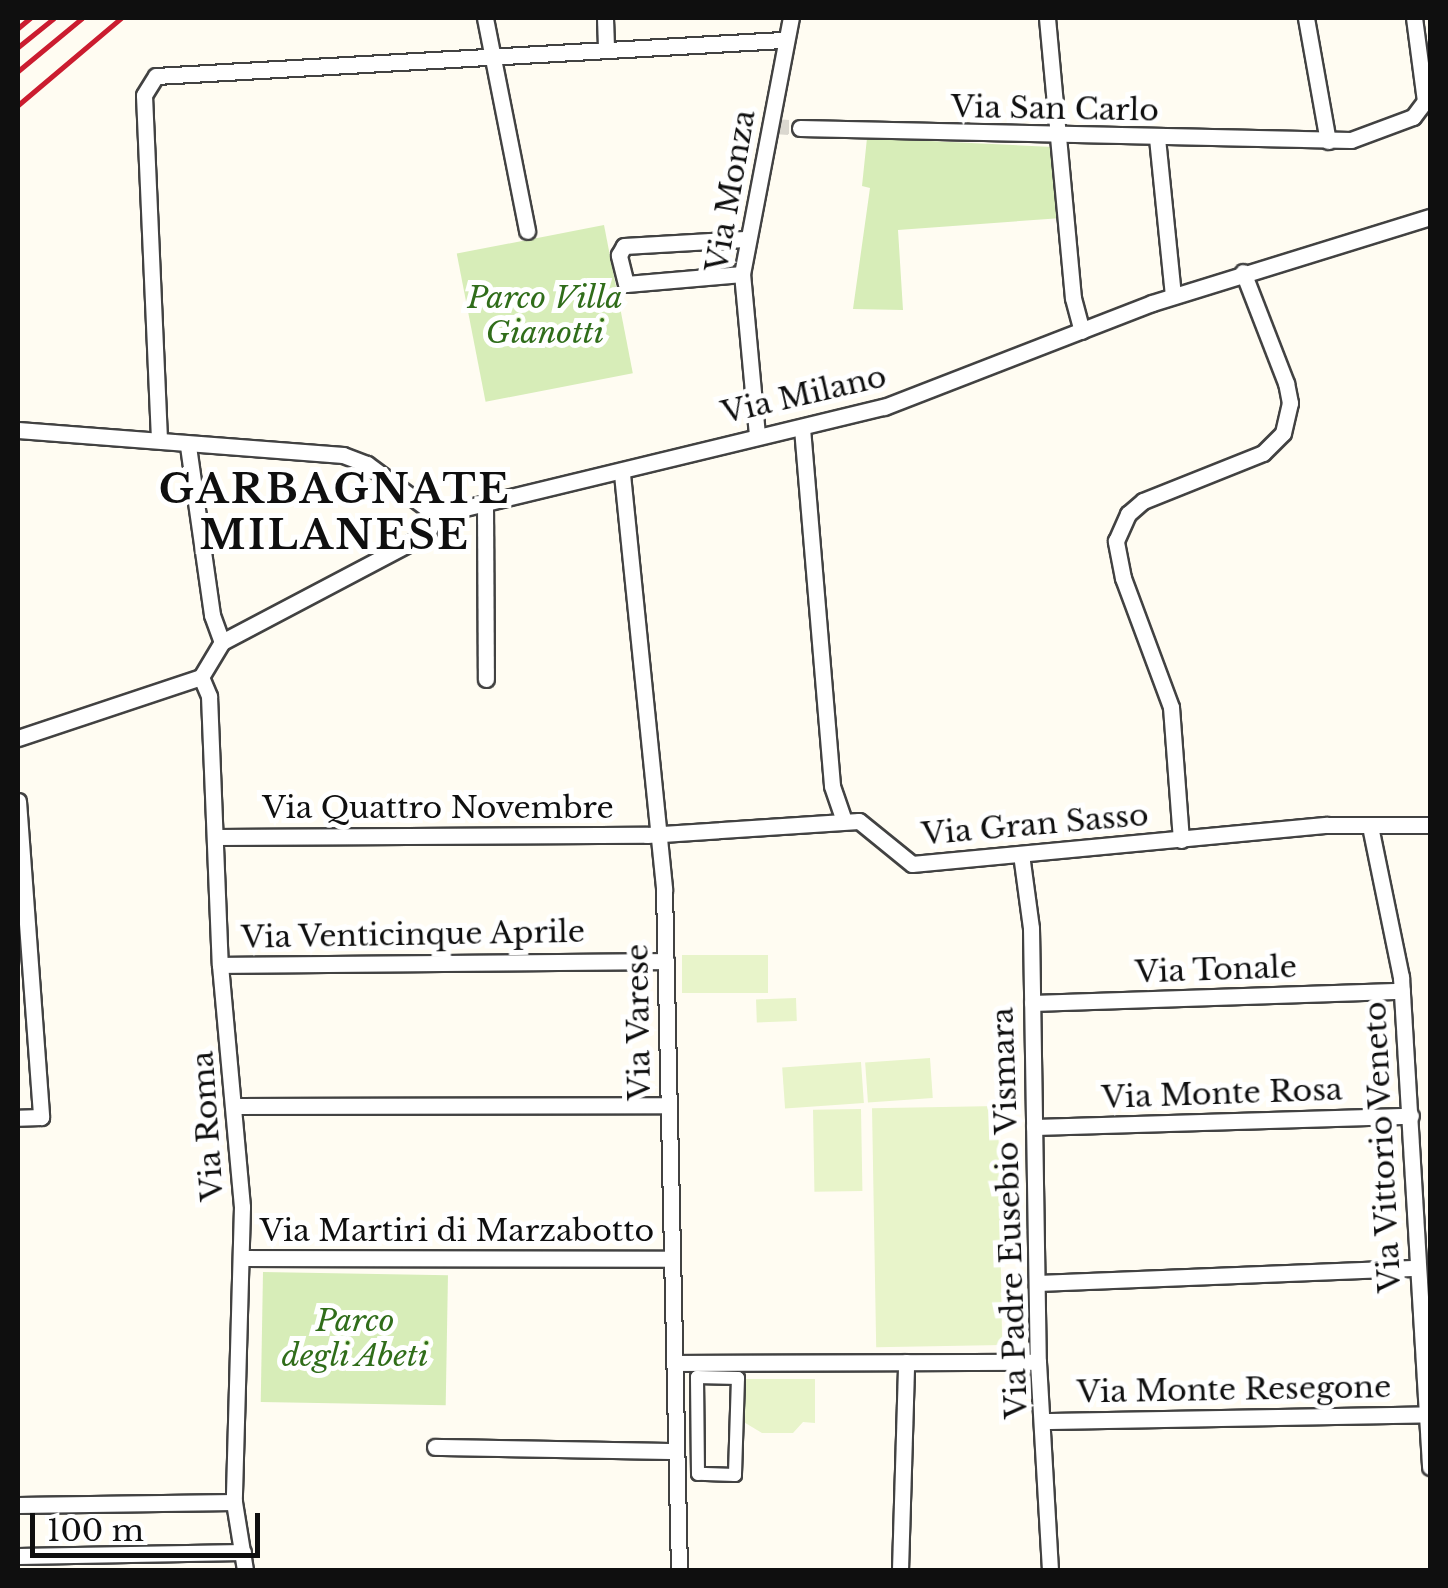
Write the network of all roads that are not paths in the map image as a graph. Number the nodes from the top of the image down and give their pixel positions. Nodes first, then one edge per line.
1 (486, 18) edge
2 (605, 18) edge
3 (791, 18) edge
4 (1048, 18) edge
5 (1306, 18) edge
6 (1414, 18) edge
7 (783, 40) junction
8 (606, 49) junction
9 (493, 57) junction
10 (1318, 111) junction
11 (800, 128) tunnel mouth
12 (1058, 136) junction
13 (1156, 138) junction
14 (1309, 140) junction
15 (1328, 141) junction
16 (1430, 217) edge
17 (526, 230) dead end
18 (745, 239) junction
19 (1243, 272) junction
20 (742, 274) junction
21 (1174, 296) junction
22 (1082, 331) junction
23 (802, 428) junction
24 (18, 430) edge
25 (757, 435) junction
26 (159, 439) junction
27 (188, 446) junction
28 (622, 474) junction
29 (486, 505) junction
30 (436, 515) junction
31 (222, 642) junction
32 (201, 678) junction
33 (486, 680) dead end
34 (18, 738) edge
35 (832, 786) junction
36 (18, 801) edge
37 (844, 820) junction
38 (820, 821) junction
39 (1430, 825) edge
40 (1370, 826) junction
41 (660, 834) junction
42 (216, 837) junction
43 (1182, 840) junction
44 (1021, 854) junction
45 (666, 960) junction
46 (220, 964) junction
47 (1402, 990) junction
48 (1032, 1003) junction
49 (668, 1105) junction
50 (236, 1106) junction
51 (18, 1118) edge
52 (1411, 1119) junction
53 (1430, 1121) edge
54 (1034, 1127) junction
55 (241, 1258) junction
56 (672, 1259) junction
57 (1417, 1268) junction
58 (1039, 1282) junction
59 (906, 1362) junction
60 (1038, 1362) junction
61 (674, 1363) junction
62 (698, 1377) joint
63 (1428, 1380) edge
64 (1427, 1414) junction
65 (1043, 1421) junction
66 (435, 1447) dead end
67 (676, 1451) junction
68 (1430, 1467) edge
69 (234, 1502) junction
70 (18, 1504) edge
71 (243, 1552) junction
72 (18, 1556) edge
73 (244, 1570) edge
74 (678, 1570) edge
75 (900, 1570) edge
76 (1050, 1570) edge

1 - 9 street
2 - 8 street
3 - 7 street, Via Monza
4 - 12 street
5 - 10 street
6 - 15 street, Via San Carlo
7 - 8 street
7 - 18 street, Via Monza
8 - 9 street
9 - 17 street
9 - 26 street
10 - 14 street
10 - 15 street
11 - 12 street, Via San Carlo
12 - 13 street, Via San Carlo
12 - 22 street
13 - 14 street, Via San Carlo
13 - 21 street
14 - 15 street, Via San Carlo
16 - 19 street, Via Milano
18 - 20 street, Via Monza
18 - 20 street
19 - 21 street, Via Milano
19 - 43 street
20 - 25 street, Via Monza
21 - 22 street, Via Milano
22 - 23 street, Via Milano
23 - 25 street, Via Milano
23 - 35 street
24 - 26 street
25 - 28 street, Via Milano
26 - 27 street
27 - 30 street
27 - 31 street
28 - 29 street, Via Milano
28 - 41 street, Via Varese
29 - 30 street, Via Milano
29 - 33 street
30 - 31 street
31 - 32 street
32 - 34 street
32 - 42 street, Via Roma
35 - 37 street
35 - 38 street
36 - 51 street
37 - 38 street
37 - 44 street, Via Gran Sasso
38 - 41 street
39 - 40 street, Via Gran Sasso
40 - 43 street, Via Gran Sasso
40 - 47 street, Via Vittorio Veneto
41 - 42 street, Via Quattro Novembre
41 - 45 street, Via Varese
42 - 46 street, Via Roma
43 - 44 street, Via Gran Sasso
44 - 48 street, Via Padre Eusebio Vismara
45 - 46 street, Via Venticinque Aprile
45 - 49 street, Via Varese
46 - 50 street, Via Roma
47 - 48 street, Via Tonale
47 - 52 street, Via Vittorio Veneto
48 - 54 street, Via Padre Eusebio Vismara
49 - 50 street
49 - 56 street, Via Varese
50 - 55 street, Via Roma
52 - 53 street, Via Monte Rosa
52 - 54 street, Via Monte Rosa
52 - 57 street, Via Vittorio Veneto
54 - 58 street, Via Padre Eusebio Vismara
55 - 56 street, Via Martiri di Marzabotto
55 - 69 street, Via Roma
56 - 61 street, Via Varese
57 - 58 street
57 - 63 street, Via Vittorio Veneto
58 - 60 street, Via Padre Eusebio Vismara
59 - 60 street
59 - 61 street
59 - 75 street
60 - 65 street, Via Padre Eusebio Vismara
61 - 67 street, Via Varese
62 - 62 street
63 - 64 street, Via Vittorio Veneto
64 - 65 street, Via Monte Resegone
64 - 68 street, Via Vittorio Veneto
65 - 76 street, Via Padre Eusebio Vismara
66 - 67 street
67 - 74 street, Via Varese
69 - 70 street
69 - 71 street, Via Roma
71 - 72 street
71 - 73 street, Via Roma

